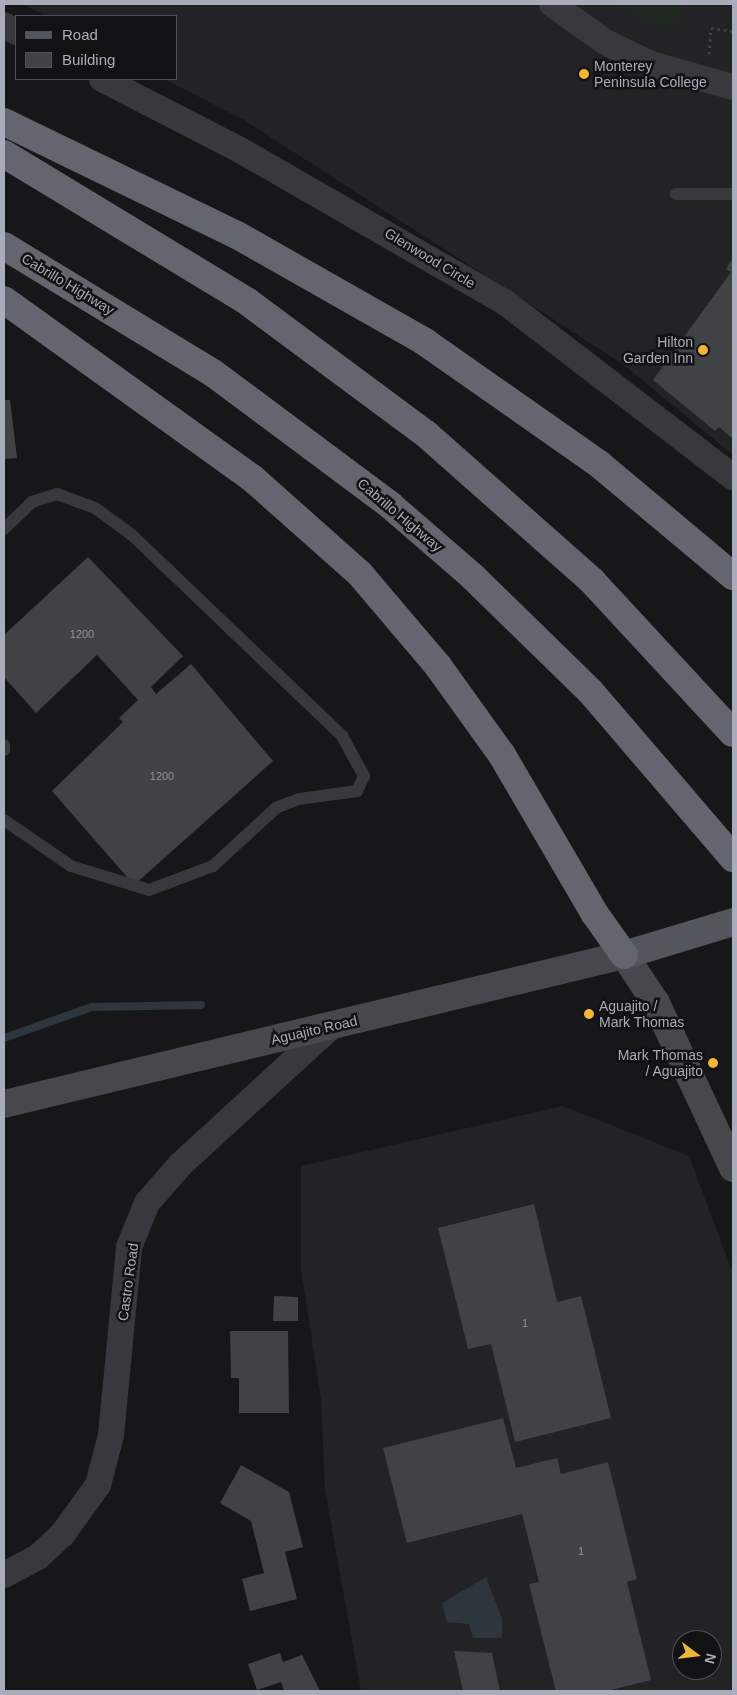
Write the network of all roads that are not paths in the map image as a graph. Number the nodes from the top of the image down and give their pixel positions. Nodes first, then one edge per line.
1 (552, 4) edge
2 (4, 25) edge
3 (15, 31) edge
4 (104, 80) edge
5 (733, 87) edge
6 (4, 122) edge
7 (4, 154) edge
8 (676, 194) dead end
9 (733, 194) edge
10 (4, 246) edge
11 (4, 300) edge
12 (733, 477) edge
13 (4, 529) edge
14 (733, 576) edge
15 (733, 733) edge
16 (4, 745) edge
17 (4, 750) edge
18 (4, 820) edge
19 (730, 854) edge
20 (733, 922) edge
21 (624, 955) junction
22 (333, 1025) junction
23 (4, 1104) edge
24 (733, 1168) edge
25 (4, 1575) edge

1 - 5 street
2 - 3 street
4 - 12 street, Glenwood Circle
6 - 14 highway
7 - 15 highway
8 - 9 lane
10 - 19 highway, Cabrillo Highway
11 - 21 highway
13 - 18 lane
16 - 17 lane
20 - 21 main road
21 - 22 street, Aguajito Road
21 - 24 street
22 - 23 street, Aguajito Road
22 - 25 street, Castro Road

